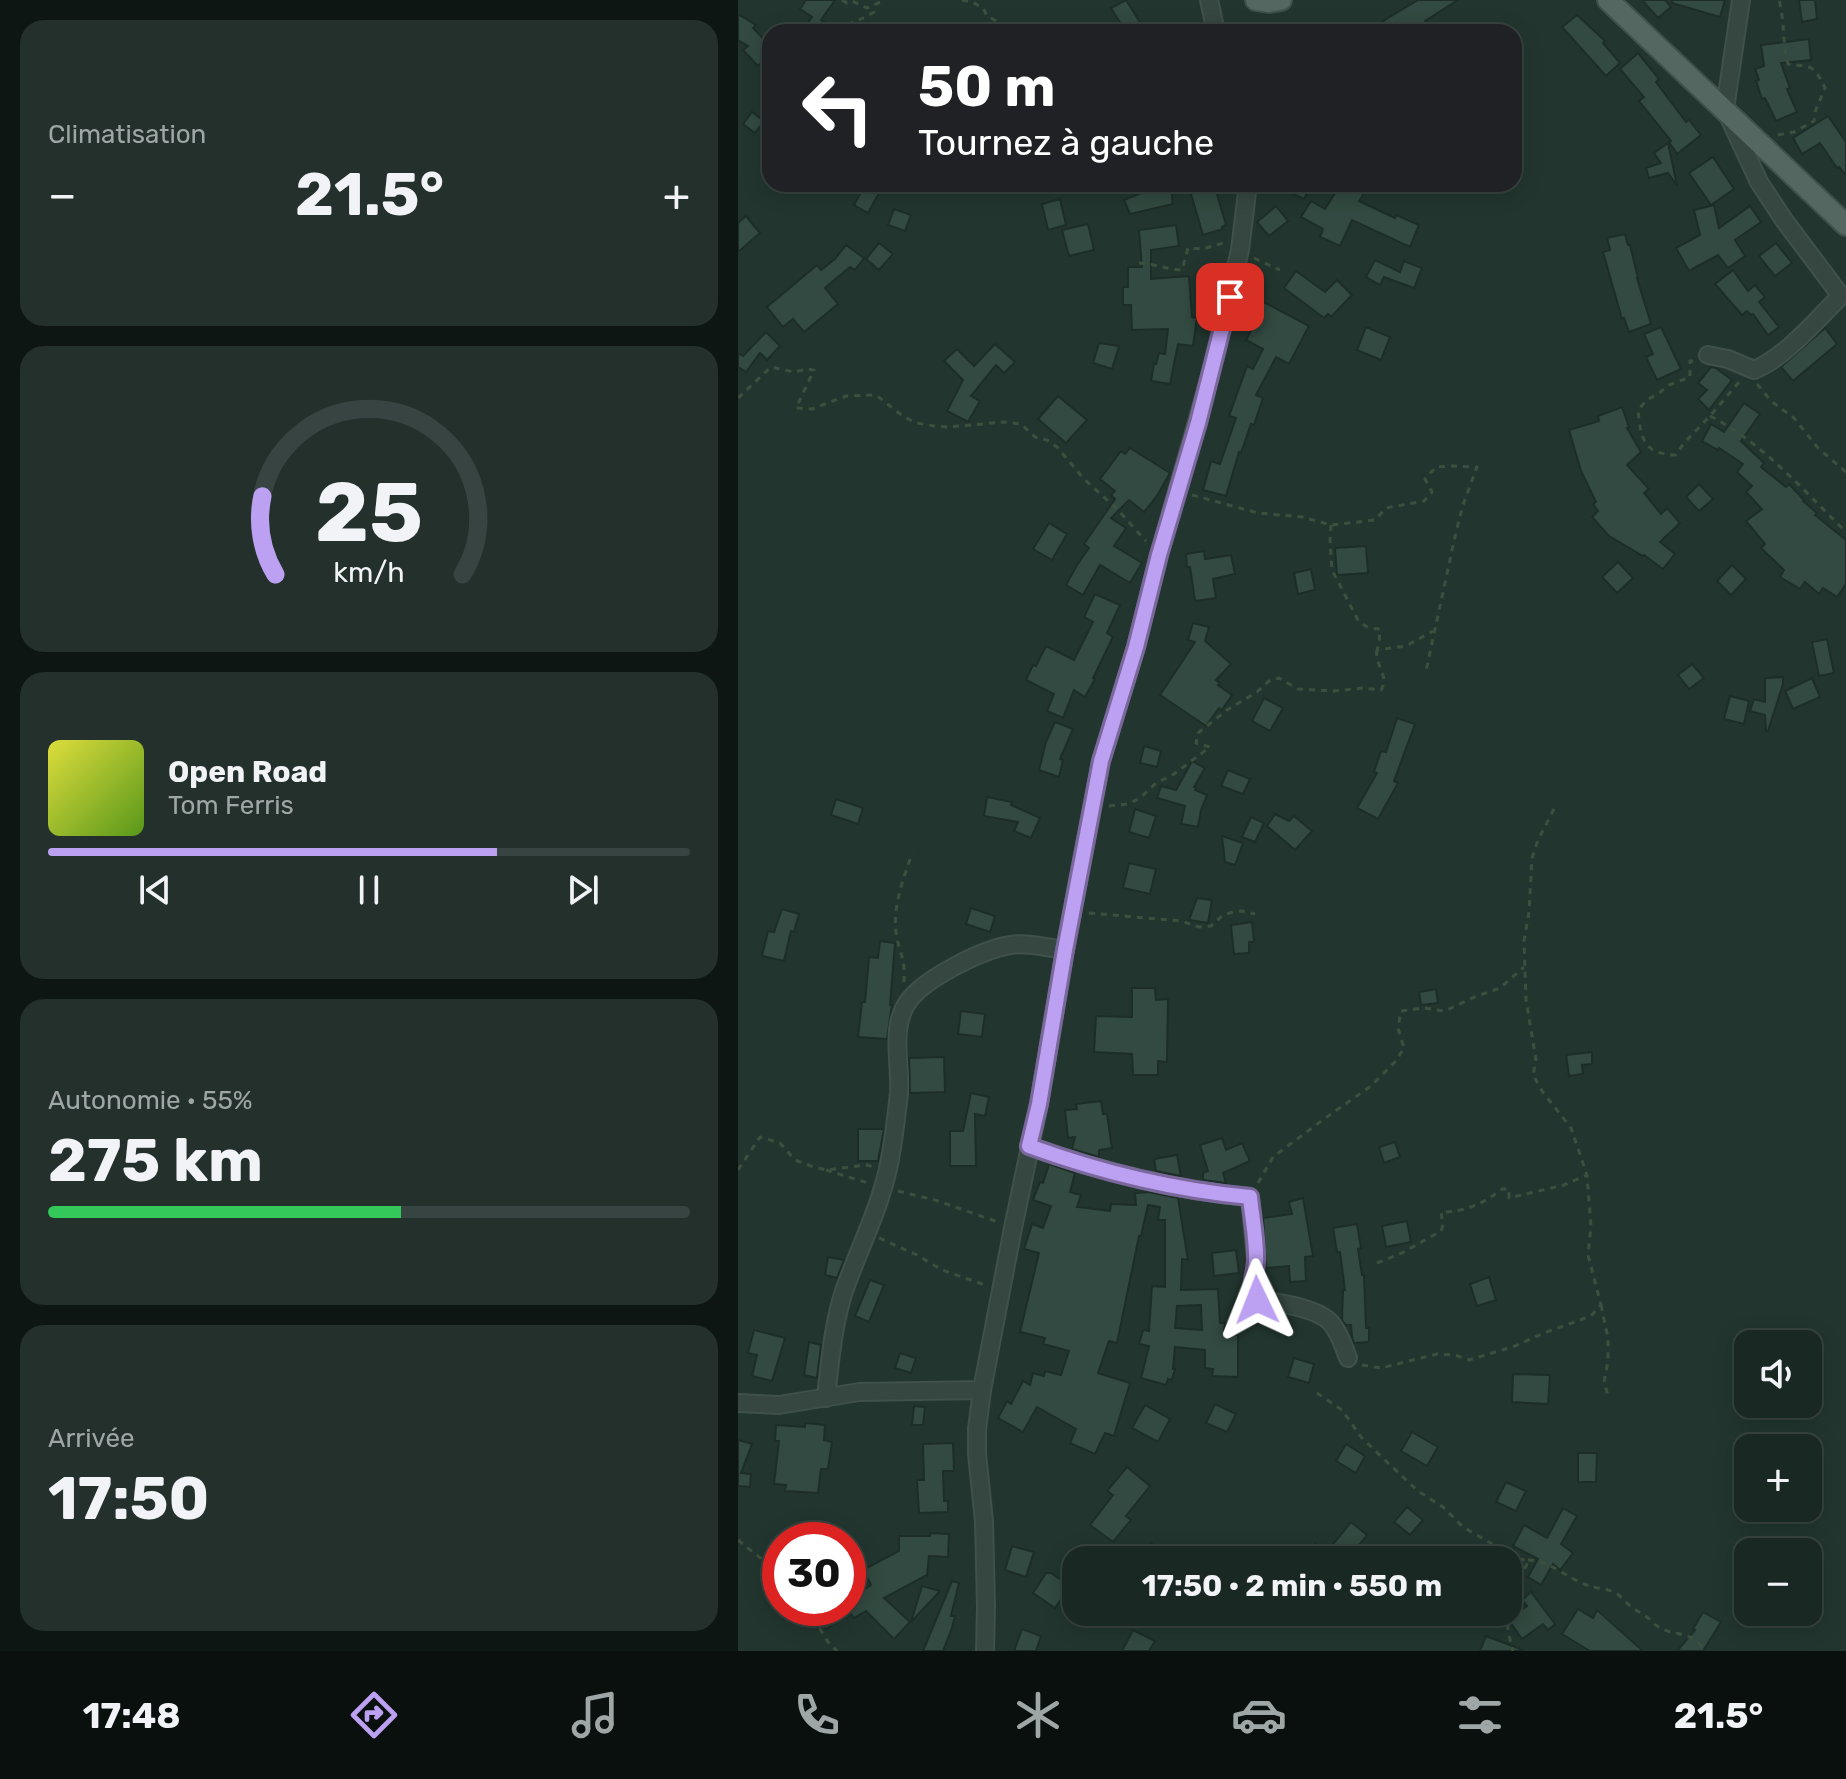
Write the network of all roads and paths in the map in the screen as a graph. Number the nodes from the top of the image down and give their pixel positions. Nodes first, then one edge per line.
1 (842, 0) edge
2 (885, 0) edge
3 (962, 0) edge
4 (1209, 0) edge
5 (1256, 0) edge
6 (1281, 0) edge
7 (1608, 0) edge
8 (1741, 0) edge
9 (1779, 0) edge
10 (874, 5) junction
11 (846, 24) edge
12 (1002, 24) edge
13 (1214, 24) edge
14 (1725, 109) junction
15 (1754, 138) junction
16 (1247, 192) edge
17 (1846, 225) edge
18 (1240, 250) junction
19 (1139, 263) dead end
20 (1280, 270) dead end
21 (1708, 355) joint
22 (1752, 372) junction
23 (738, 398) edge
24 (1710, 416) junction
25 (1846, 472) edge
26 (1177, 491) junction
27 (1331, 525) junction
28 (1846, 532) edge
29 (1159, 555) junction
30 (1434, 631) junction
31 (1377, 650) junction
32 (1426, 671) dead end
33 (1094, 802) junction
34 (1555, 807) dead end
35 (912, 853) dead end
36 (1073, 912) junction
37 (1255, 914) dead end
38 (1065, 950) junction
39 (1524, 967) junction
40 (909, 1000) junction
41 (1029, 1146) junction
42 (738, 1170) edge
43 (826, 1170) junction
44 (1587, 1175) junction
45 (886, 1180) junction
46 (1250, 1197) junction
47 (1013, 1228) junction
48 (868, 1232) junction
49 (1377, 1263) dead end
50 (1000, 1291) junction
51 (1601, 1305) junction
52 (1348, 1358) joint
53 (982, 1390) junction
54 (1317, 1393) dead end
55 (826, 1398) junction
56 (1609, 1399) dead end
57 (738, 1403) edge
58 (738, 1540) edge
59 (762, 1559) edge
60 (1526, 1560) junction
61 (1522, 1576) edge
62 (818, 1626) edge
63 (1508, 1626) edge
64 (837, 1651) edge
65 (985, 1651) edge
66 (1513, 1651) edge
67 (1704, 1651) edge

1 - 10 path
2 - 10 path
3 - 12 path
4 - 13 street
5 - 6 main road
7 - 14 main road
8 - 14 street
9 - 15 path
10 - 11 path
14 - 15 main road
14 - 22 street
15 - 17 main road
16 - 18 street
18 - 19 path
18 - 20 path
18 - 26 street
21 - 22 street
21 - 24 path
22 - 24 path
22 - 25 path
23 - 29 path
24 - 28 path
26 - 27 path
26 - 29 street
27 - 30 path
27 - 31 path
29 - 33 street
30 - 31 path
30 - 32 path
31 - 33 path
33 - 36 street
34 - 39 path
35 - 40 path
36 - 37 path
36 - 38 street
38 - 40 street
38 - 41 street
39 - 44 path
39 - 46 path
40 - 45 street
41 - 46 street
41 - 47 street
42 - 43 path
43 - 45 path
43 - 45 path
44 - 49 path
44 - 51 path
45 - 47 path
45 - 48 street
46 - 52 street
47 - 50 street
48 - 50 path
48 - 55 street
50 - 53 street
51 - 52 path
51 - 56 path
53 - 55 street
53 - 65 street
54 - 60 path
55 - 57 street
58 - 59 path
60 - 61 path
60 - 67 path
62 - 64 path
63 - 66 path

